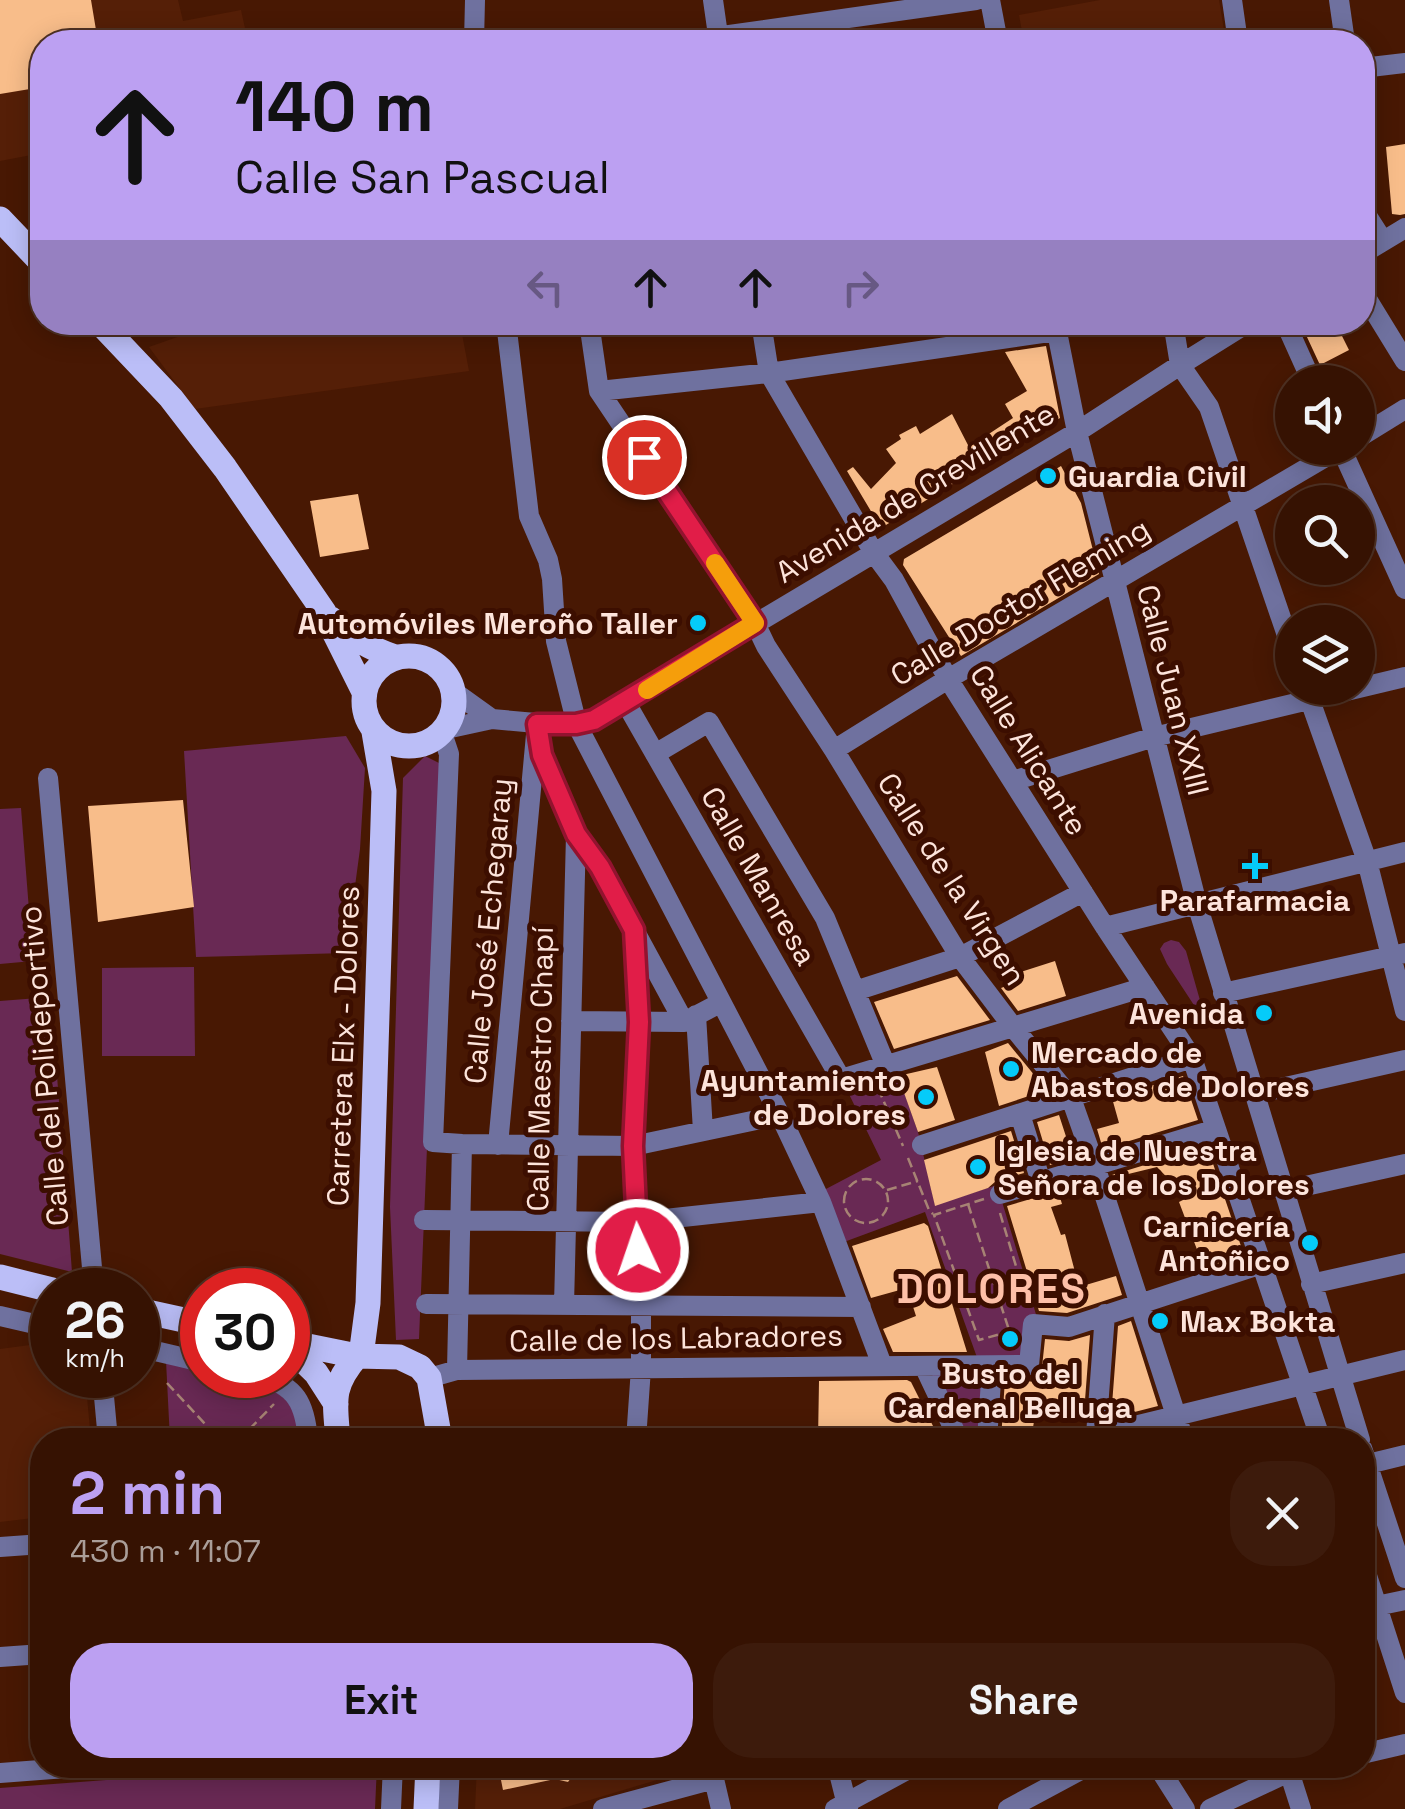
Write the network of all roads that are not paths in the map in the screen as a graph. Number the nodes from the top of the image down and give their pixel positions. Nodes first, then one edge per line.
1 (475, 0) edge
2 (713, 0) edge
3 (976, 0) edge
4 (990, 0) edge
5 (1232, 0) edge
6 (1339, 0) edge
7 (474, 30) edge
8 (718, 30) edge
9 (783, 30) edge
10 (996, 30) edge
11 (1236, 30) edge
12 (1343, 30) edge
13 (1405, 63) edge
14 (1375, 66) edge
15 (0, 219) edge
16 (1405, 228) edge
17 (1375, 238) edge
18 (30, 250) edge
19 (1375, 312) edge
20 (111, 335) edge
21 (508, 335) edge
22 (591, 335) edge
23 (763, 335) edge
24 (1006, 335) edge
25 (1058, 335) edge
26 (1175, 335) edge
27 (1229, 335) edge
28 (1291, 335) edge
29 (1405, 361) edge
30 (1180, 365) junction
31 (1304, 365) edge
32 (769, 373) junction
33 (599, 390) junction
34 (1405, 410) edge
35 (1375, 428) edge
36 (1077, 432) junction
37 (1312, 465) edge
38 (1349, 465) edge
39 (1241, 506) junction
40 (874, 553) junction
41 (1114, 580) junction
42 (1405, 589) edge
43 (1276, 605) edge
44 (324, 612) junction
45 (755, 623) junction
46 (395, 657) junction
47 (1405, 677) edge
48 (948, 679) junction
49 (1375, 682) edge
50 (454, 691) junction
51 (364, 692) junction
52 (626, 703) junction
53 (1275, 703) edge
54 (1312, 705) edge
55 (492, 718) junction
56 (537, 724) junction
57 (576, 724) junction
58 (444, 731) junction
59 (374, 732) junction
60 (1154, 737) junction
61 (413, 747) junction
62 (834, 750) junction
63 (655, 754) junction
64 (48, 778) dead end
65 (1013, 781) junction
66 (384, 791) junction
67 (576, 834) junction
68 (1405, 852) edge
69 (1367, 862) junction
70 (1083, 892) junction
71 (1196, 904) junction
72 (1105, 927) junction
73 (634, 930) junction
74 (1398, 955) edge
75 (960, 957) junction
76 (1145, 987) junction
77 (855, 991) junction
78 (1224, 993) junction
79 (720, 1003) junction
80 (1405, 1011) edge
81 (690, 1018) junction
82 (571, 1021) junction
83 (639, 1022) junction
84 (1013, 1027) junction
85 (1192, 1058) junction
86 (1405, 1060) edge
87 (886, 1066) junction
88 (1254, 1094) junction
89 (1071, 1098) junction
90 (1020, 1114) junction
91 (780, 1115) junction
92 (1216, 1129) junction
93 (703, 1131) junction
94 (462, 1144) junction
95 (498, 1145) junction
96 (568, 1145) junction
97 (922, 1145) dead end
98 (633, 1146) junction
99 (1405, 1164) edge
100 (1095, 1166) junction
101 (1042, 1182) junction
102 (1283, 1191) junction
103 (997, 1195) road end
104 (821, 1202) junction
105 (424, 1220) dead end
106 (460, 1222) junction
107 (566, 1222) junction
108 (637, 1222) junction
109 (1405, 1263) edge
110 (1262, 1264) junction
111 (92, 1268) edge
112 (0, 1277) edge
113 (30, 1284) edge
114 (1311, 1284) junction
115 (368, 1303) junction
116 (426, 1304) dead end
117 (458, 1304) junction
118 (1141, 1304) junction
119 (564, 1305) junction
120 (641, 1306) junction
121 (861, 1308) junction
122 (1105, 1314) junction
123 (0, 1316) edge
124 (30, 1323) edge
125 (310, 1348) edge
126 (359, 1356) junction
127 (399, 1357) junction
128 (1405, 1360) edge
129 (882, 1365) junction
130 (924, 1366) junction
131 (992, 1366) junction
132 (310, 1367) edge
133 (641, 1368) junction
134 (457, 1370) junction
135 (1339, 1376) junction
136 (429, 1378) junction
137 (1302, 1386) junction
138 (104, 1398) edge
139 (296, 1398) edge
140 (336, 1404) junction
141 (1176, 1416) junction
142 (107, 1428) edge
143 (307, 1428) edge
144 (337, 1428) edge
145 (438, 1428) edge
146 (637, 1428) edge
147 (953, 1428) edge
148 (988, 1428) edge
149 (1088, 1428) edge
150 (1127, 1428) edge
151 (1180, 1428) edge
152 (1317, 1428) edge
153 (1356, 1428) edge
154 (1405, 1455) edge
155 (1375, 1456) edge
156 (1375, 1486) edge
157 (30, 1545) edge
158 (0, 1547) edge
159 (1405, 1578) edge
160 (1405, 1600) edge
161 (1375, 1606) edge
162 (1375, 1619) edge
163 (30, 1655) edge
164 (0, 1657) edge
165 (1405, 1693) edge
166 (1405, 1744) edge
167 (1375, 1751) edge
168 (30, 1771) edge
169 (0, 1773) edge
170 (392, 1778) edge
171 (427, 1778) edge
172 (449, 1778) edge
173 (840, 1778) edge
174 (893, 1778) edge
175 (1066, 1778) edge
176 (1165, 1778) edge
177 (1269, 1778) edge
178 (1291, 1778) edge
179 (843, 1807) edge
180 (391, 1809) edge
181 (426, 1809) edge
182 (448, 1809) edge
183 (603, 1809) edge
184 (721, 1809) edge
185 (1008, 1809) edge
186 (1185, 1809) edge
187 (1210, 1809) edge
188 (1301, 1809) edge

1 - 7 street
2 - 8 street
3 - 9 street
4 - 10 street
5 - 11 street
6 - 12 street
13 - 14 street
15 - 18 main road
16 - 17 street
19 - 29 street
20 - 44 main road
21 - 57 street
22 - 33 street
23 - 32 street
24 - 32 street
25 - 36 street, Calle Juan XXIII
26 - 30 street
27 - 30 street, Avenida de Crevillente
28 - 31 street
30 - 36 street, Avenida de Crevillente
30 - 39 street
32 - 33 street
32 - 40 street, Calle Alicante
33 - 45 street, Calle de la Virgen
34 - 35 street
36 - 40 street, Avenida de Crevillente
36 - 41 street, Calle Juan XXIII
37 - 39 street, Calle Doctor Fleming
38 - 42 street
39 - 41 street, Calle Doctor Fleming
39 - 43 street
40 - 45 street, Avenida de Crevillente
40 - 48 street, Calle Alicante
41 - 48 street, Calle Doctor Fleming
41 - 60 street, Calle Juan XXIII
44 - 46 main road
44 - 51 main road
45 - 52 street, Avenida de Crevillente
45 - 62 street, Calle de la Virgen
46 - 50 main road
46 - 51 main road
47 - 49 street
48 - 62 street, Calle Doctor Fleming
48 - 65 street, Calle Alicante
50 - 55 street, Avenida de Crevillente
50 - 58 main road
51 - 59 main road
52 - 57 street, Avenida de Crevillente
52 - 63 street, Calle Manresa
53 - 60 street
54 - 69 street
55 - 56 street, Avenida de Crevillente
55 - 58 street, Avenida de Crevillente
56 - 57 street, Avenida de Crevillente
56 - 67 street
56 - 95 street, Calle José Echegaray
57 - 79 street
58 - 61 main road
58 - 94 street
59 - 61 main road
59 - 66 main road, Carretera Elx - Dolores
60 - 65 street
60 - 71 street, Calle Juan XXIII
61 - 66 main road
62 - 75 street, Calle de la Virgen
63 - 77 street
63 - 87 street, Calle Manresa
64 - 111 street, Calle del Polideportivo
65 - 70 street, Calle Alicante
66 - 115 main road, Carretera Elx - Dolores
67 - 73 street
67 - 82 street, Calle Maestro Chapí
68 - 69 street
69 - 71 street
69 - 74 street
70 - 72 street, Calle Alicante
70 - 75 street
71 - 72 street
71 - 78 street, Calle Juan XXIII
72 - 76 street, Calle Alicante
73 - 81 street
73 - 83 street
74 - 78 street
74 - 80 street
75 - 77 street
75 - 84 street, Calle de la Virgen
76 - 84 street
76 - 85 street, Calle Alicante
77 - 87 street
78 - 88 street, Calle Juan XXIII
79 - 81 street
79 - 91 street
81 - 83 street
81 - 93 street
82 - 83 street
82 - 96 street, Calle Maestro Chapí
83 - 98 street
84 - 87 street
84 - 89 street, Calle de la Virgen
85 - 89 street
85 - 92 street, Calle Alicante
86 - 88 street
88 - 102 street, Calle Juan XXIII
89 - 90 street
89 - 100 street, Calle de la Virgen
90 - 97 street
90 - 101 street
91 - 93 street
91 - 104 street
92 - 100 street
92 - 110 street, Calle Alicante
93 - 98 street
94 - 95 street
94 - 106 street
95 - 96 street
96 - 98 street
96 - 107 street, Calle Maestro Chapí
98 - 108 street
99 - 102 street
100 - 101 street
100 - 118 street, Calle de la Virgen
101 - 103 street
102 - 114 street, Calle Juan XXIII
104 - 108 street
104 - 121 street
105 - 106 street
106 - 107 street
106 - 117 street
107 - 108 street
107 - 119 street, Calle Maestro Chapí
108 - 120 street
109 - 114 street
110 - 118 street
110 - 137 street, Calle Alicante
112 - 113 main road
114 - 135 street, Calle Juan XXIII
115 - 126 main road, Carretera Elx - Dolores
115 - 127 main road
116 - 117 street
117 - 119 street
117 - 134 street
118 - 122 street
118 - 141 street, Calle de la Virgen
119 - 120 street
120 - 121 street
120 - 133 street
121 - 129 street
122 - 131 street, Calle de los Labradores
122 - 149 street
123 - 124 street
125 - 126 main road
126 - 127 main road
126 - 140 main road, Carretera Elx - Dolores
127 - 136 main road
128 - 135 street
129 - 130 street, Calle de los Labradores
129 - 133 street, Calle de los Labradores
130 - 131 street, Calle de los Labradores
130 - 147 street
131 - 148 street
132 - 140 main road
133 - 134 street, Calle de los Labradores
133 - 146 street
134 - 136 street, Calle de los Labradores
135 - 137 street
135 - 153 street, Calle Juan XXIII
136 - 145 main road
137 - 141 street
137 - 152 street, Calle Alicante
138 - 142 street
139 - 143 street
140 - 144 main road
141 - 150 street
141 - 151 street, Calle de la Virgen
154 - 155 street
156 - 159 street
157 - 158 street
160 - 161 street
162 - 165 street
163 - 164 street
166 - 167 street
168 - 169 street
170 - 180 street
171 - 181 main road
172 - 182 street
173 - 179 street
174 - 179 street
175 - 185 street
176 - 186 street
177 - 187 street
178 - 188 street
183 - 184 street

